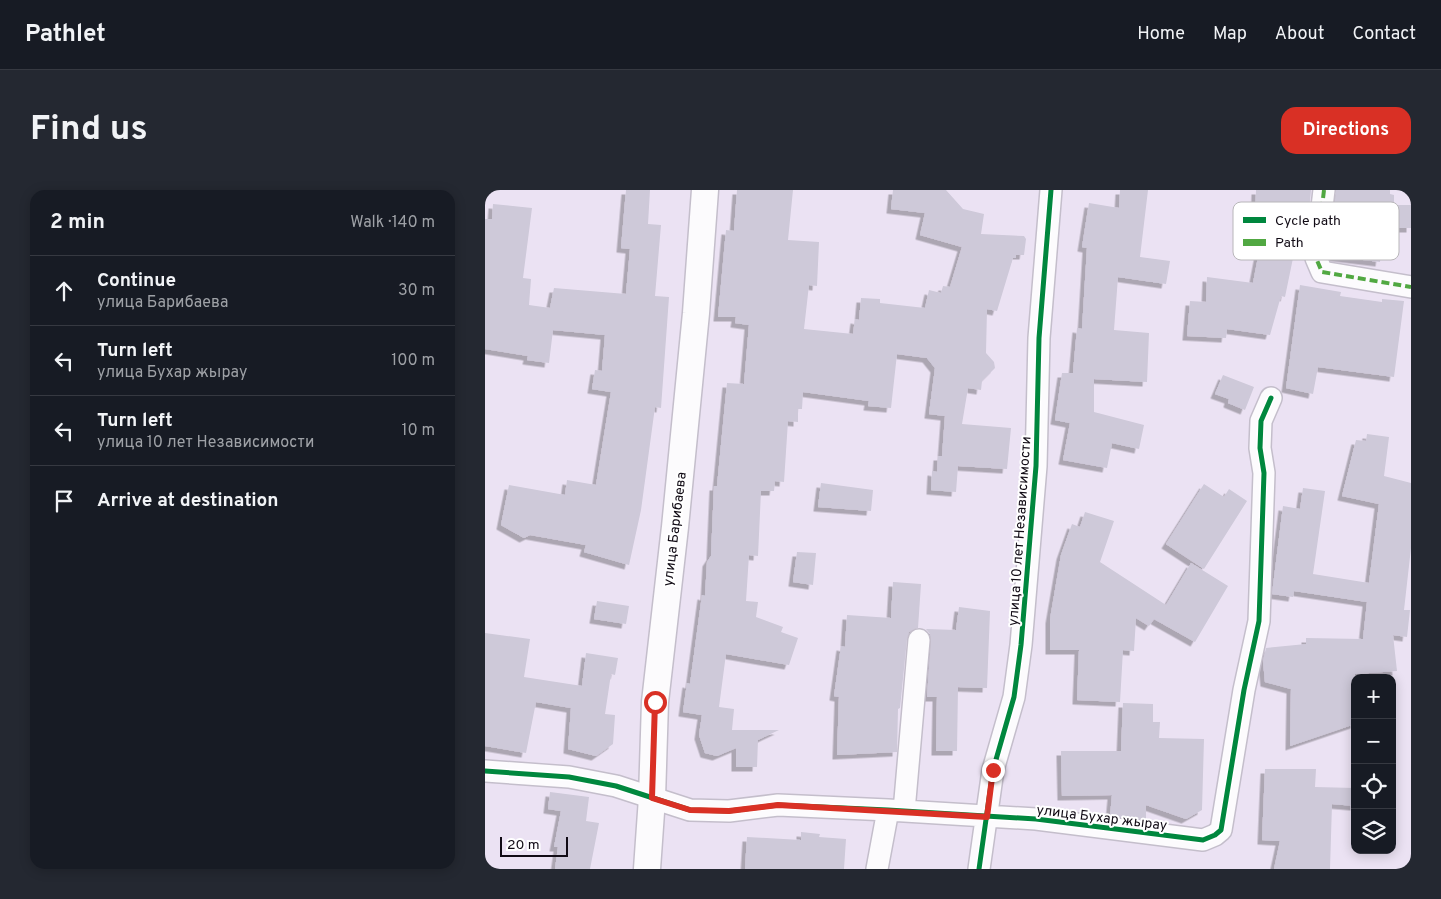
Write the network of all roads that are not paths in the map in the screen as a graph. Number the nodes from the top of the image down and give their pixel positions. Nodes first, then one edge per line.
1 (705, 190) edge
2 (1051, 190) edge
3 (1317, 260) edge
4 (1411, 288) edge
5 (1271, 398) dead end
6 (919, 640) dead end
7 (485, 771) edge
8 (652, 798) junction
9 (896, 810) junction
10 (987, 817) junction
11 (647, 869) edge
12 (877, 869) edge
13 (979, 869) edge

1 - 8 street, улица Барибаева
2 - 10 street, улица 10 лет Независимости
3 - 4 street
5 - 10 street, улица Бухар жырау
6 - 9 street
7 - 8 street, улица Бухар жырау
8 - 9 street, улица Бухар жырау
8 - 11 street, улица Барибаева
9 - 10 street, улица Бухар жырау
9 - 12 street
10 - 13 street, улица 10 лет Независимости

